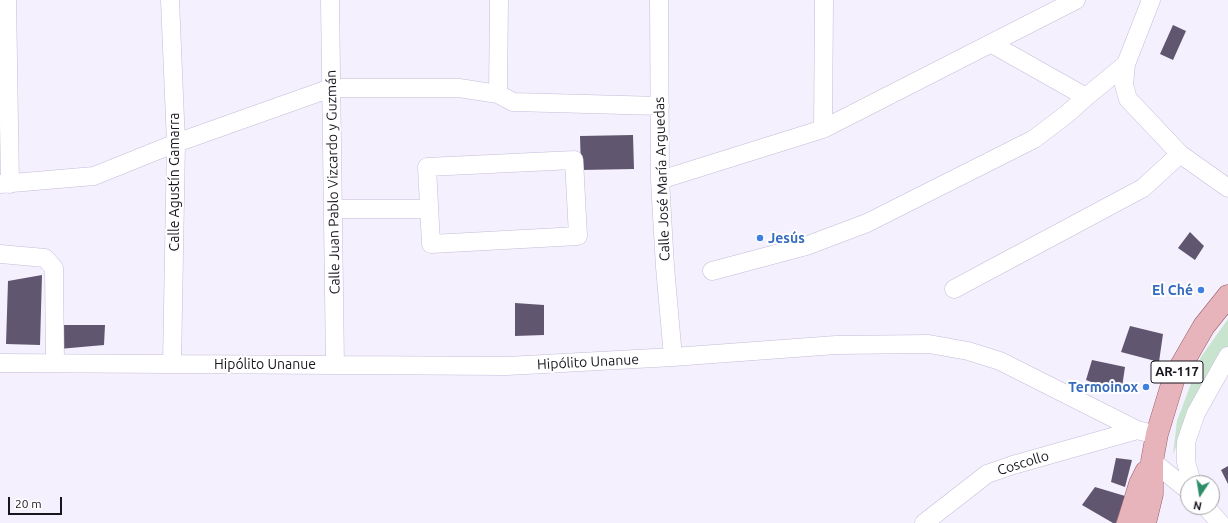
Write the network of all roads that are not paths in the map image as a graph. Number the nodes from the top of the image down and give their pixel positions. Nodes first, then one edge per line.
1 (7, 0) edge
2 (170, 0) edge
3 (330, 0) edge
4 (498, 0) edge
5 (659, 0) edge
6 (824, 0) edge
7 (1076, 0) edge
8 (1151, 0) edge
9 (992, 44) junction
10 (1126, 64) junction
11 (331, 88) junction
12 (498, 94) junction
13 (1086, 96) junction
14 (660, 106) junction
15 (823, 129) junction
16 (176, 143) junction
17 (1180, 154) junction
18 (660, 180) junction
19 (5, 184) edge
20 (1228, 188) edge
21 (333, 209) junction
22 (429, 209) junction
23 (0, 254) edge
24 (712, 271) dead end
25 (954, 289) dead end
26 (1228, 296) edge
27 (1228, 356) edge
28 (673, 357) junction
29 (0, 363) edge
30 (55, 363) junction
31 (172, 364) junction
32 (336, 365) junction
33 (1147, 432) junction
34 (1152, 461) junction
35 (1190, 475) edge
36 (1180, 484) edge
37 (1213, 515) edge
38 (924, 523) edge
39 (1128, 523) edge
40 (1145, 523) edge
41 (1220, 523) edge

1 - 19 street
2 - 16 street, Calle Agustín Gamarra
3 - 11 street, Calle Juan Pablo Vizcardo y Guzmán
4 - 12 street
5 - 14 street, Calle José María Arguedas
6 - 15 street
7 - 9 street
8 - 10 street
9 - 13 street
9 - 15 street
10 - 13 street
10 - 17 street
11 - 12 street
11 - 16 street
11 - 21 street, Calle Juan Pablo Vizcardo y Guzmán
12 - 14 street
13 - 24 street
14 - 18 street, Calle José María Arguedas
15 - 18 street
16 - 19 street
16 - 31 street, Calle Agustín Gamarra
17 - 20 street
17 - 25 street
18 - 28 street, Calle José María Arguedas
21 - 22 street
21 - 32 street, Calle Juan Pablo Vizcardo y Guzmán
22 - 22 street
23 - 30 street
26 - 33 main road, AR-117
27 - 35 street
28 - 32 street, Hipólito Unanue
28 - 33 street, Hipólito Unanue
29 - 30 street, Hipólito Unanue
30 - 31 street, Hipólito Unanue
31 - 32 street, Hipólito Unanue
33 - 34 main road, AR-117
33 - 38 street, Coscollo
34 - 36 street
34 - 39 main road, AR-117
34 - 40 main road, AR-117
37 - 41 street

